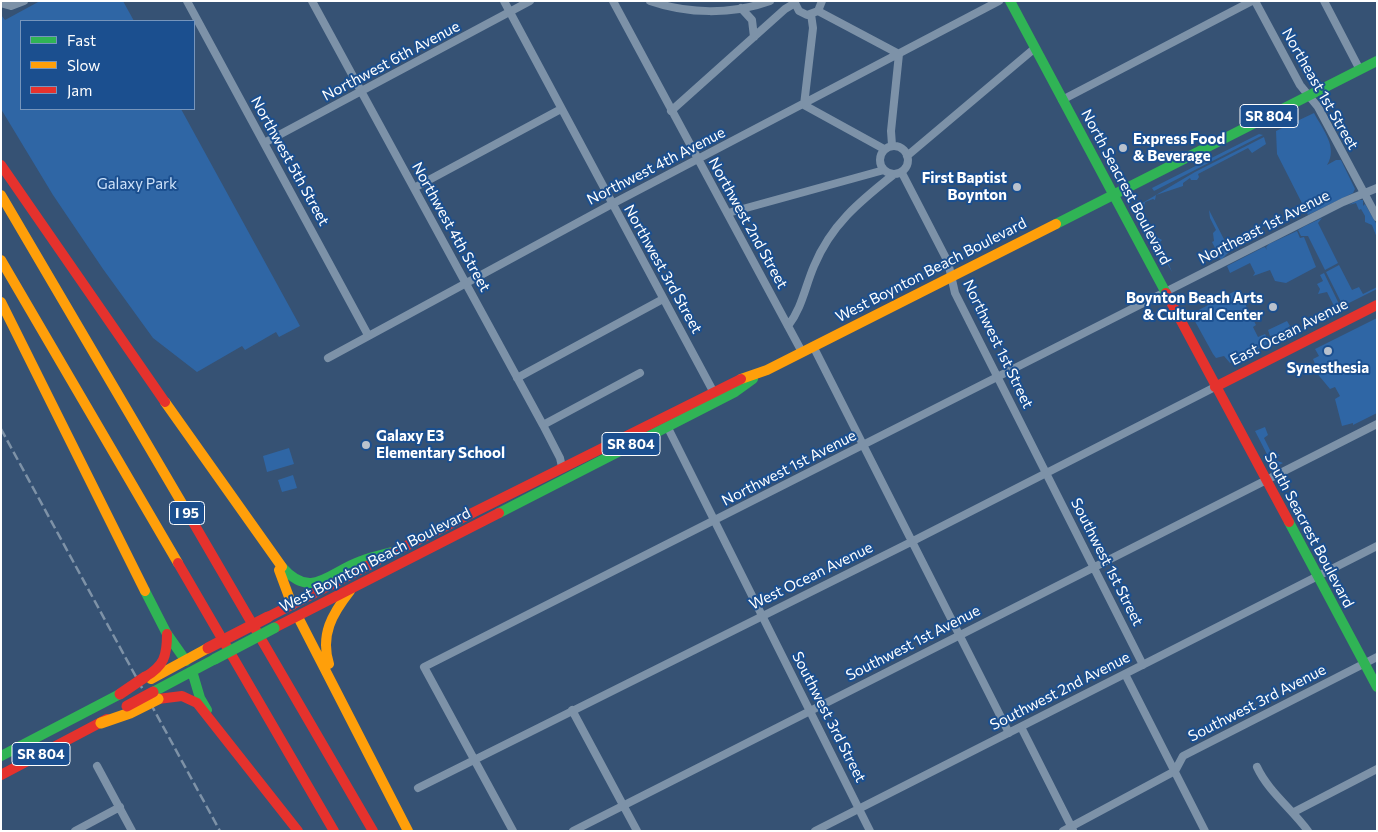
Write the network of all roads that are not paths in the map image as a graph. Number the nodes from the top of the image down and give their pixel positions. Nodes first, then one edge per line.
1 (24, 1) edge
2 (187, 1) edge
3 (312, 1) edge
4 (504, 1) edge
5 (530, 1) edge
6 (613, 1) edge
7 (650, 1) edge
8 (770, 1) edge
9 (822, 1) edge
10 (999, 1) edge
11 (1010, 1) edge
12 (1254, 1) edge
13 (1324, 1) edge
14 (794, 2) edge
15 (4, 5) edge
16 (741, 8) junction
17 (510, 12) junction
18 (815, 13) junction
19 (754, 37) junction
20 (1035, 48) junction
21 (899, 54) junction
22 (1377, 62) edge
23 (1360, 70) junction
24 (362, 92) junction
25 (1309, 96) junction
26 (1062, 100) junction
27 (804, 105) junction
28 (561, 108) junction
29 (671, 111) junction
30 (264, 143) junction
31 (892, 145) junction
32 (884, 149) junction
33 (907, 156) junction
34 (698, 160) junction
35 (1, 165) edge
36 (884, 170) junction
37 (897, 174) junction
38 (414, 188) junction
39 (1377, 188) edge
40 (1364, 193) junction
41 (1, 195) edge
42 (1113, 196) junction
43 (612, 204) junction
44 (728, 213) junction
45 (1377, 217) edge
46 (1, 260) edge
47 (951, 277) junction
48 (466, 284) junction
49 (1165, 292) junction
50 (663, 299) junction
51 (1, 302) edge
52 (1377, 305) edge
53 (788, 326) junction
54 (368, 335) junction
55 (813, 346) junction
56 (802, 352) junction
57 (328, 358) dead end
58 (763, 372) junction
59 (640, 373) dead end
60 (517, 378) junction
61 (997, 378) junction
62 (1215, 386) junction
63 (713, 391) junction
64 (1377, 424) edge
65 (543, 425) junction
66 (667, 426) junction
67 (862, 446) junction
68 (562, 466) junction
69 (1045, 473) junction
70 (1266, 481) junction
71 (497, 514) junction
72 (713, 521) junction
73 (912, 542) junction
74 (1377, 546) edge
75 (399, 550) junction
76 (272, 557) junction
77 (1095, 568) junction
78 (1317, 576) junction
79 (350, 591) junction
80 (292, 605) junction
81 (762, 615) junction
82 (298, 617) junction
83 (167, 634) junction
84 (958, 636) junction
85 (1377, 657) edge
86 (1143, 664) junction
87 (1364, 664) junction
88 (189, 666) junction
89 (1125, 674) junction
90 (1377, 686) edge
91 (151, 687) junction
92 (345, 706) junction
93 (572, 710) junction
94 (810, 710) junction
95 (1021, 727) junction
96 (222, 732) junction
97 (1009, 733) junction
98 (1, 756) edge
99 (475, 760) junction
100 (97, 766) dead end
101 (1257, 767) dead end
102 (1377, 769) edge
103 (1175, 771) junction
104 (1, 775) edge
105 (418, 788) dead end
106 (624, 806) junction
107 (120, 807) junction
108 (859, 809) junction
109 (1294, 812) junction
110 (1073, 829) edge
111 (75, 831) edge
112 (132, 831) edge
113 (298, 831) edge
114 (334, 831) edge
115 (373, 831) edge
116 (408, 831) edge
117 (513, 831) edge
118 (573, 831) edge
119 (637, 831) edge
120 (815, 831) edge
121 (870, 831) edge
122 (1063, 831) edge
123 (1205, 831) edge
124 (1308, 831) edge

1 - 15 street
2 - 30 street, Northwest 5th Street
3 - 24 street, Northwest 4th Street
4 - 17 street, Northwest 3rd Street
5 - 17 street, Northwest 6th Avenue
6 - 29 street, Northwest 2nd Street
7 - 16 street
8 - 16 street
9 - 18 street
10 - 21 street, Northwest 4th Avenue
11 - 20 main road, North Seacrest Boulevard
12 - 25 street, Northeast 1st Street
12 - 26 street
13 - 23 street
14 - 18 street
14 - 19 street
16 - 19 street
17 - 24 street, Northwest 6th Avenue
17 - 28 street, Northwest 3rd Street
18 - 21 street
18 - 27 street
19 - 29 street
20 - 26 main road, North Seacrest Boulevard
20 - 33 street
21 - 27 street, Northwest 4th Avenue
21 - 31 street
22 - 23 main road, SR 804
23 - 25 main road, SR 804
24 - 30 street, Northwest 6th Avenue
24 - 38 street, Northwest 4th Street
25 - 40 street, Northeast 1st Street
25 - 42 main road, SR 804
26 - 42 main road, North Seacrest Boulevard
27 - 32 street
27 - 34 street, Northwest 4th Avenue
28 - 38 street
28 - 43 street, Northwest 3rd Street
29 - 34 street, Northwest 2nd Street
30 - 54 street, Northwest 5th Street
31 - 32 street
31 - 33 street
32 - 36 street
33 - 37 street
34 - 43 street, Northwest 4th Avenue
34 - 44 street, Northwest 2nd Street
35 - 76 main road
36 - 37 street
36 - 44 street
37 - 47 street, Northwest 1st Street
37 - 53 street
38 - 48 street, Northwest 4th Street
39 - 40 street, Northeast 1st Avenue
40 - 45 street, Northeast 1st Street
40 - 49 street, Northeast 1st Avenue
41 - 115 main road, I 95
42 - 47 main road, West Boynton Beach Boulevard / SR 804
42 - 49 main road, North Seacrest Boulevard
43 - 48 street, Northwest 4th Avenue
43 - 50 street, Northwest 3rd Street
44 - 53 street, Northwest 2nd Street
46 - 114 main road, I 95
47 - 55 main road, West Boynton Beach Boulevard / SR 804
47 - 61 street, Northwest 1st Street
48 - 54 street, Northwest 4th Avenue
48 - 60 street, Northwest 4th Street
49 - 61 street, Northwest 1st Avenue
49 - 62 main road, North Seacrest Boulevard
50 - 60 street
50 - 63 street, Northwest 3rd Street
51 - 83 main road
52 - 62 main road, East Ocean Avenue
53 - 56 street, Northwest 2nd Street
54 - 57 street, Northwest 4th Avenue
55 - 56 main road, West Boynton Beach Boulevard / SR 804
55 - 67 street
56 - 58 main road, West Boynton Beach Boulevard / SR 804
58 - 63 main road, West Boynton Beach Boulevard / SR 804
58 - 66 main road, West Boynton Beach Boulevard / SR 804
59 - 65 street
60 - 65 street, Northwest 4th Street
61 - 67 street, Northwest 1st Avenue
61 - 69 street, Northwest 1st Street
62 - 69 street, West Ocean Avenue
62 - 70 main road, South Seacrest Boulevard
63 - 68 main road, West Boynton Beach Boulevard / SR 804
64 - 70 street, Southwest 1st Avenue
65 - 68 street, Northwest 4th Street
66 - 71 main road, West Boynton Beach Boulevard / SR 804
66 - 72 street
67 - 72 street, Northwest 1st Avenue
67 - 73 street
68 - 71 main road
68 - 75 main road, West Boynton Beach Boulevard / SR 804
69 - 73 street, West Ocean Avenue
69 - 77 street, Southwest 1st Street
70 - 77 street, Southwest 1st Avenue
70 - 78 main road, South Seacrest Boulevard
71 - 79 main road, West Boynton Beach Boulevard / SR 804
72 - 81 street
72 - 99 street, Northwest 1st Avenue
73 - 81 street, West Ocean Avenue
73 - 84 street
74 - 78 street, Southwest 2nd Avenue
75 - 76 main road
75 - 80 main road, West Boynton Beach Boulevard / SR 804
76 - 80 main road
77 - 84 street, Southwest 1st Avenue
77 - 86 street, Southwest 1st Street
78 - 86 street, Southwest 2nd Avenue
78 - 87 main road, South Seacrest Boulevard
79 - 82 main road, West Boynton Beach Boulevard / SR 804
79 - 92 main road
80 - 82 main road
80 - 88 main road, West Boynton Beach Boulevard / SR 804, bridge
81 - 93 street, West Ocean Avenue
81 - 94 street, Southwest 3rd Street
82 - 88 main road, West Boynton Beach Boulevard / SR 804, bridge
82 - 92 main road
83 - 88 main road
83 - 91 main road
84 - 94 street, Southwest 1st Avenue
84 - 97 street
85 - 87 street, Southwest 3rd Avenue
86 - 89 street, Southwest 2nd Avenue
87 - 90 main road, South Seacrest Boulevard
87 - 103 street, Southwest 3rd Avenue
88 - 91 main road, West Boynton Beach Boulevard / SR 804
88 - 96 main road
89 - 95 street, Southwest 2nd Avenue
89 - 103 street
91 - 96 main road
91 - 98 main road, SR 804, bridge
91 - 104 main road, SR 804, bridge
92 - 116 main road
93 - 99 street, West Ocean Avenue
93 - 106 street
94 - 106 street, Southwest 1st Avenue
94 - 108 street, Southwest 3rd Street
95 - 97 street, Southwest 2nd Avenue
95 - 110 street
96 - 113 main road
97 - 108 street, Southwest 2nd Avenue
99 - 105 street, West Ocean Avenue
99 - 117 street
100 - 107 street
101 - 109 street
102 - 109 street
103 - 110 street, Southwest 3rd Avenue
103 - 123 street
106 - 118 street, Southwest 1st Avenue
106 - 119 street
107 - 111 street
107 - 112 street
108 - 120 street, Southwest 2nd Avenue
108 - 121 street, Southwest 3rd Street
109 - 124 street
110 - 122 street, Southwest 3rd Avenue

